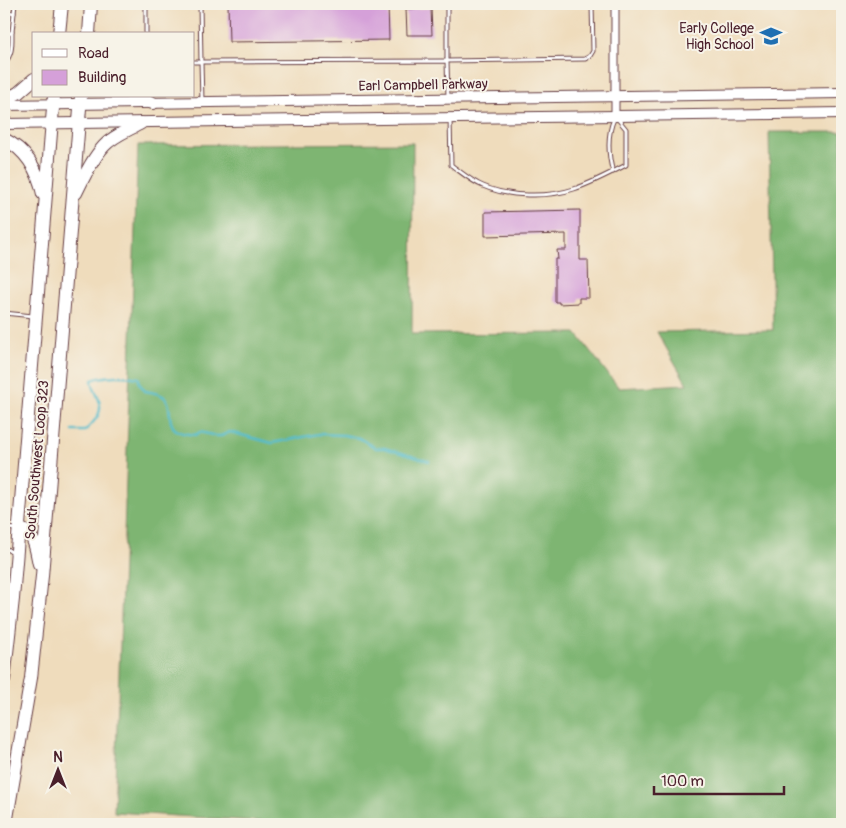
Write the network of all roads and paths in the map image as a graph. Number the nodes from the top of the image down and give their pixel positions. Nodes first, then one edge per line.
1 (16, 4) edge
2 (91, 4) edge
3 (146, 4) edge
4 (200, 4) edge
5 (446, 4) edge
6 (592, 4) edge
7 (614, 4) edge
8 (62, 10) edge
9 (4, 12) edge
10 (14, 13) junction
11 (12, 32) junction
12 (56, 32) edge
13 (59, 32) edge
14 (89, 32) edge
15 (146, 32) edge
16 (4, 36) edge
17 (447, 60) junction
18 (195, 62) edge
19 (202, 62) junction
20 (4, 64) edge
21 (32, 82) edge
22 (842, 93) edge
23 (616, 96) junction
24 (138, 98) edge
25 (448, 98) junction
26 (4, 100) edge
27 (53, 100) edge
28 (80, 100) edge
29 (202, 102) junction
30 (153, 103) junction
31 (4, 106) edge
32 (842, 113) edge
33 (616, 116) junction
34 (450, 118) junction
35 (79, 123) junction
36 (141, 123) junction
37 (4, 124) edge
38 (51, 124) junction
39 (4, 139) edge
40 (613, 172) junction
41 (73, 200) junction
42 (46, 206) junction
43 (4, 313) edge
44 (36, 317) junction
45 (4, 528) edge
46 (19, 529) junction
47 (4, 547) edge
48 (17, 555) junction
49 (42, 576) junction
50 (4, 680) edge
51 (6, 824) edge

1 - 10 lane
2 - 14 highway
3 - 15 lane
4 - 19 lane
5 - 17 lane
6 - 17 lane
7 - 23 street
8 - 12 highway
8 - 13 highway
9 - 10 lane
10 - 11 lane
11 - 16 lane
11 - 20 lane
17 - 19 lane
17 - 25 lane
18 - 19 lane
19 - 29 lane
21 - 26 highway
22 - 23 main road, Earl Campbell Parkway
23 - 25 main road, Earl Campbell Parkway
23 - 33 street
24 - 30 highway
25 - 29 main road, Earl Campbell Parkway
27 - 28 main road, Earl Campbell Parkway
27 - 31 main road, Earl Campbell Parkway
27 - 38 highway, South Southwest Loop 323
28 - 30 main road, Earl Campbell Parkway
28 - 35 highway, South Southwest Loop 323
29 - 30 main road, Earl Campbell Parkway
32 - 33 main road
33 - 34 main road
33 - 40 lane
33 - 40 lane
34 - 36 main road
34 - 40 lane
35 - 36 main road
35 - 38 main road
35 - 41 highway, South Southwest Loop 323
36 - 41 highway
37 - 38 main road
38 - 42 highway, South Southwest Loop 323
39 - 42 highway
41 - 49 highway, South Southwest Loop 323
42 - 44 highway, South Southwest Loop 323
43 - 44 lane
44 - 46 highway, South Southwest Loop 323
45 - 46 lane
46 - 48 highway, South Southwest Loop 323
46 - 49 highway
47 - 48 lane
48 - 50 highway, South Southwest Loop 323
49 - 51 highway, South Southwest Loop 323

